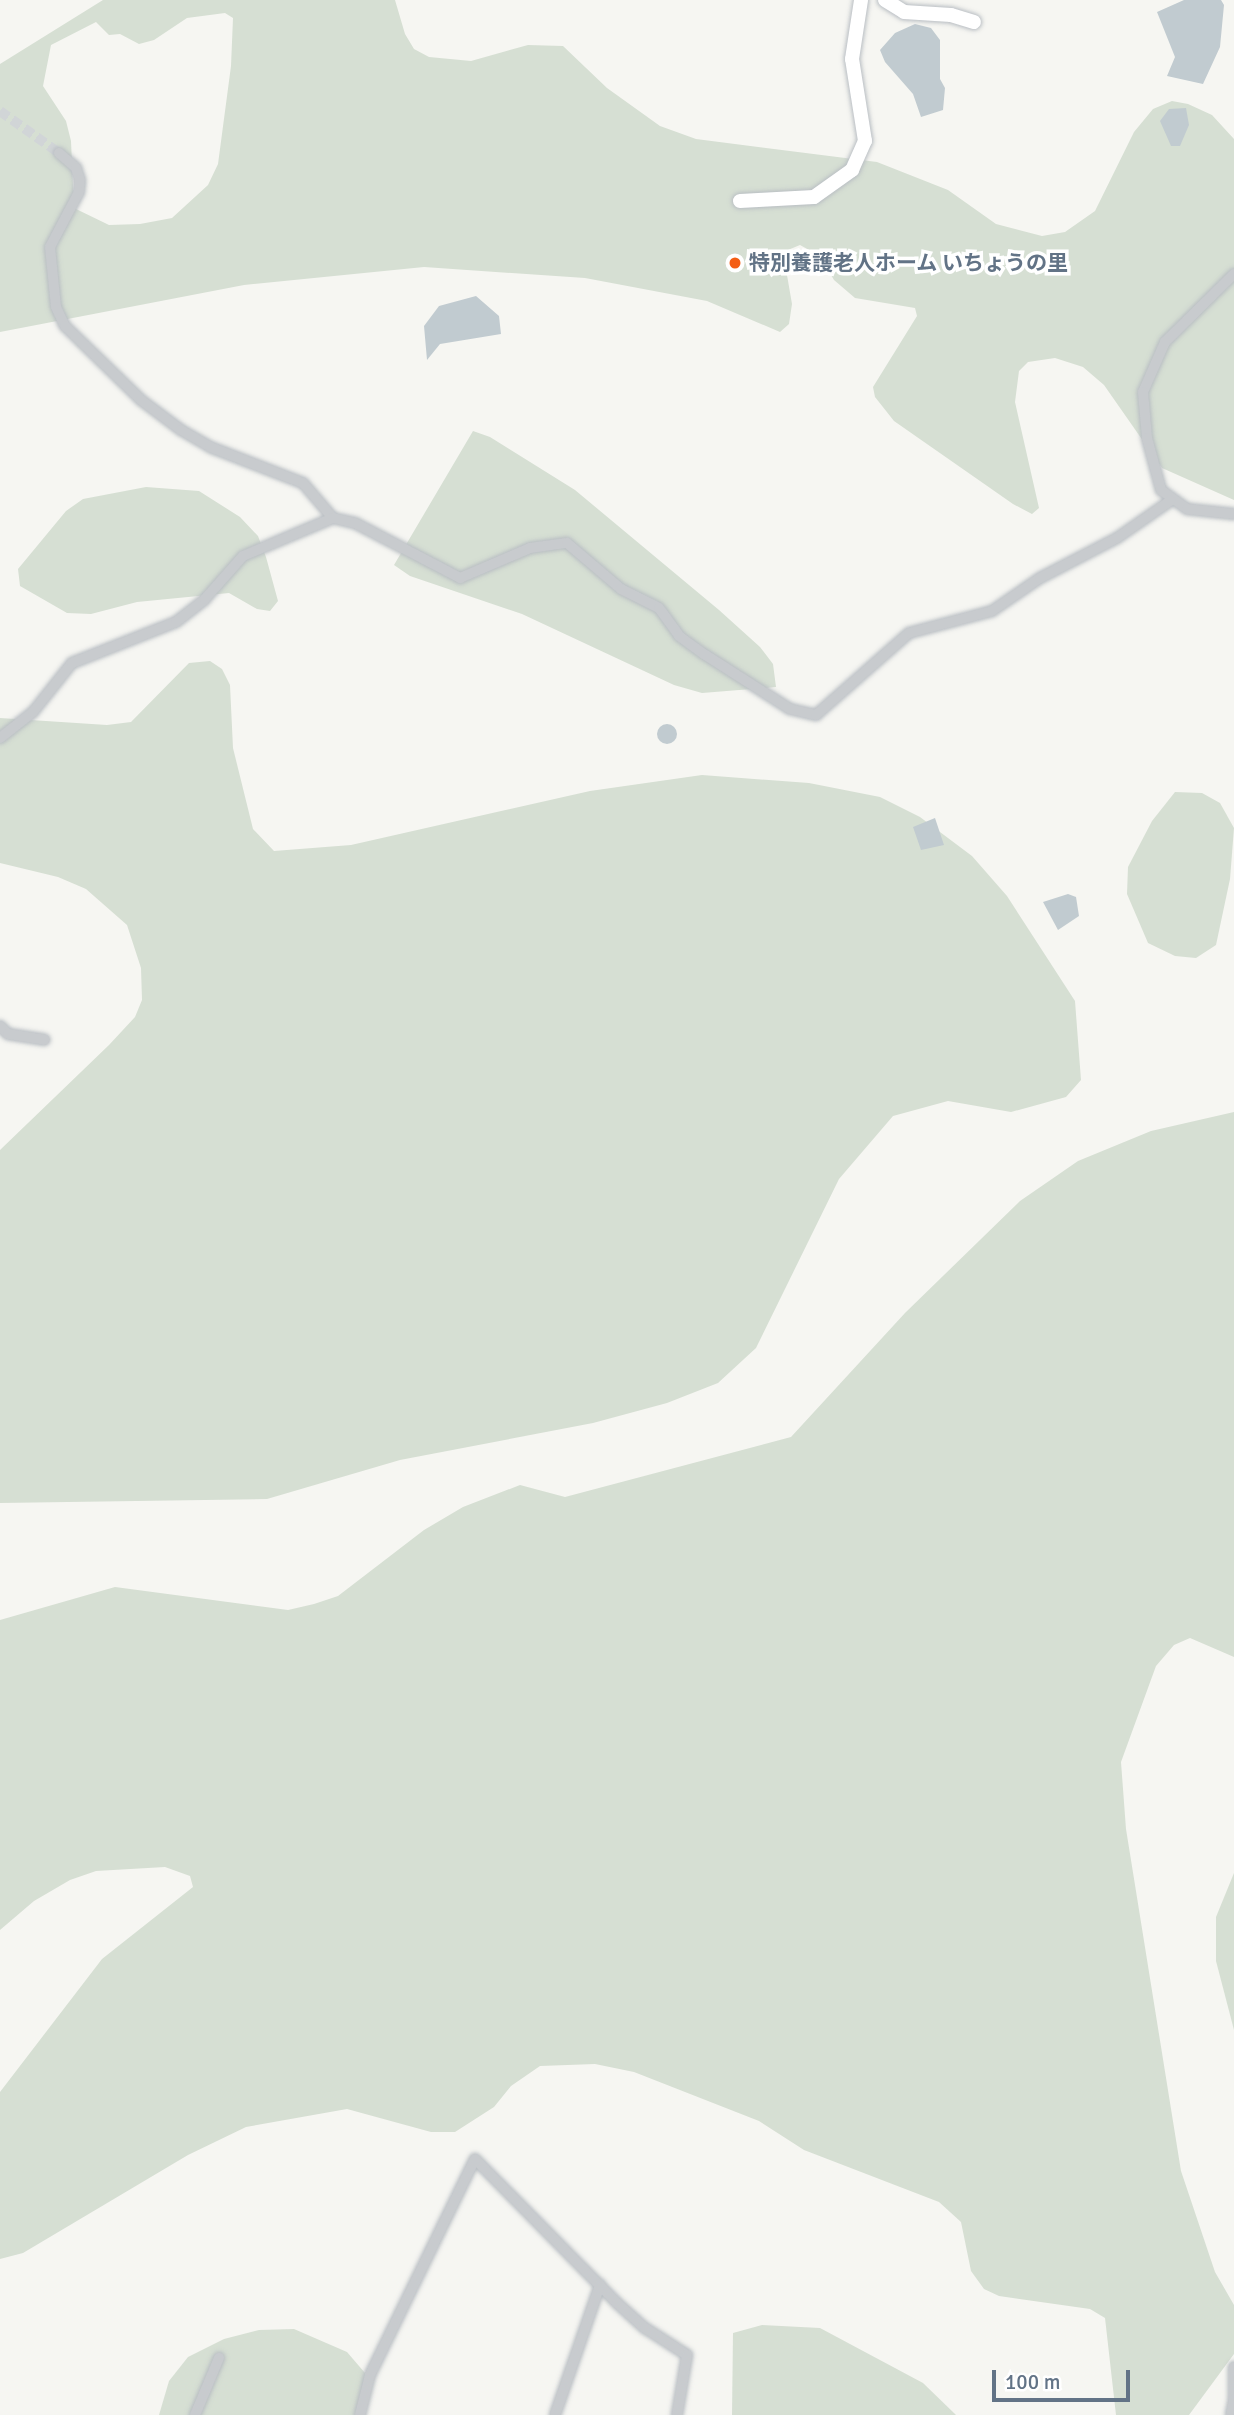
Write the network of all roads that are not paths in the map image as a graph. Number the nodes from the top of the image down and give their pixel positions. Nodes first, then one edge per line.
1 (861, 0) edge
2 (885, 0) edge
3 (974, 22) dead end
4 (59, 153) tunnel mouth
5 (740, 201) dead end
6 (1234, 274) edge
7 (1170, 500) junction
8 (1234, 514) edge
9 (333, 518) junction
10 (0, 738) edge
11 (0, 1026) edge
12 (45, 1040) dead end
13 (600, 2285) junction
14 (219, 2358) dead end
15 (1234, 2367) edge
16 (1234, 2398) edge
17 (1231, 2414) edge
18 (195, 2415) edge
19 (360, 2415) edge
20 (555, 2415) edge
21 (677, 2415) edge

1 - 5 street
2 - 3 street
4 - 9 street
6 - 7 street
7 - 8 street
7 - 9 street
9 - 10 street
11 - 12 street
13 - 19 street
13 - 20 street
13 - 21 street
14 - 18 street
15 - 16 street
16 - 17 street

